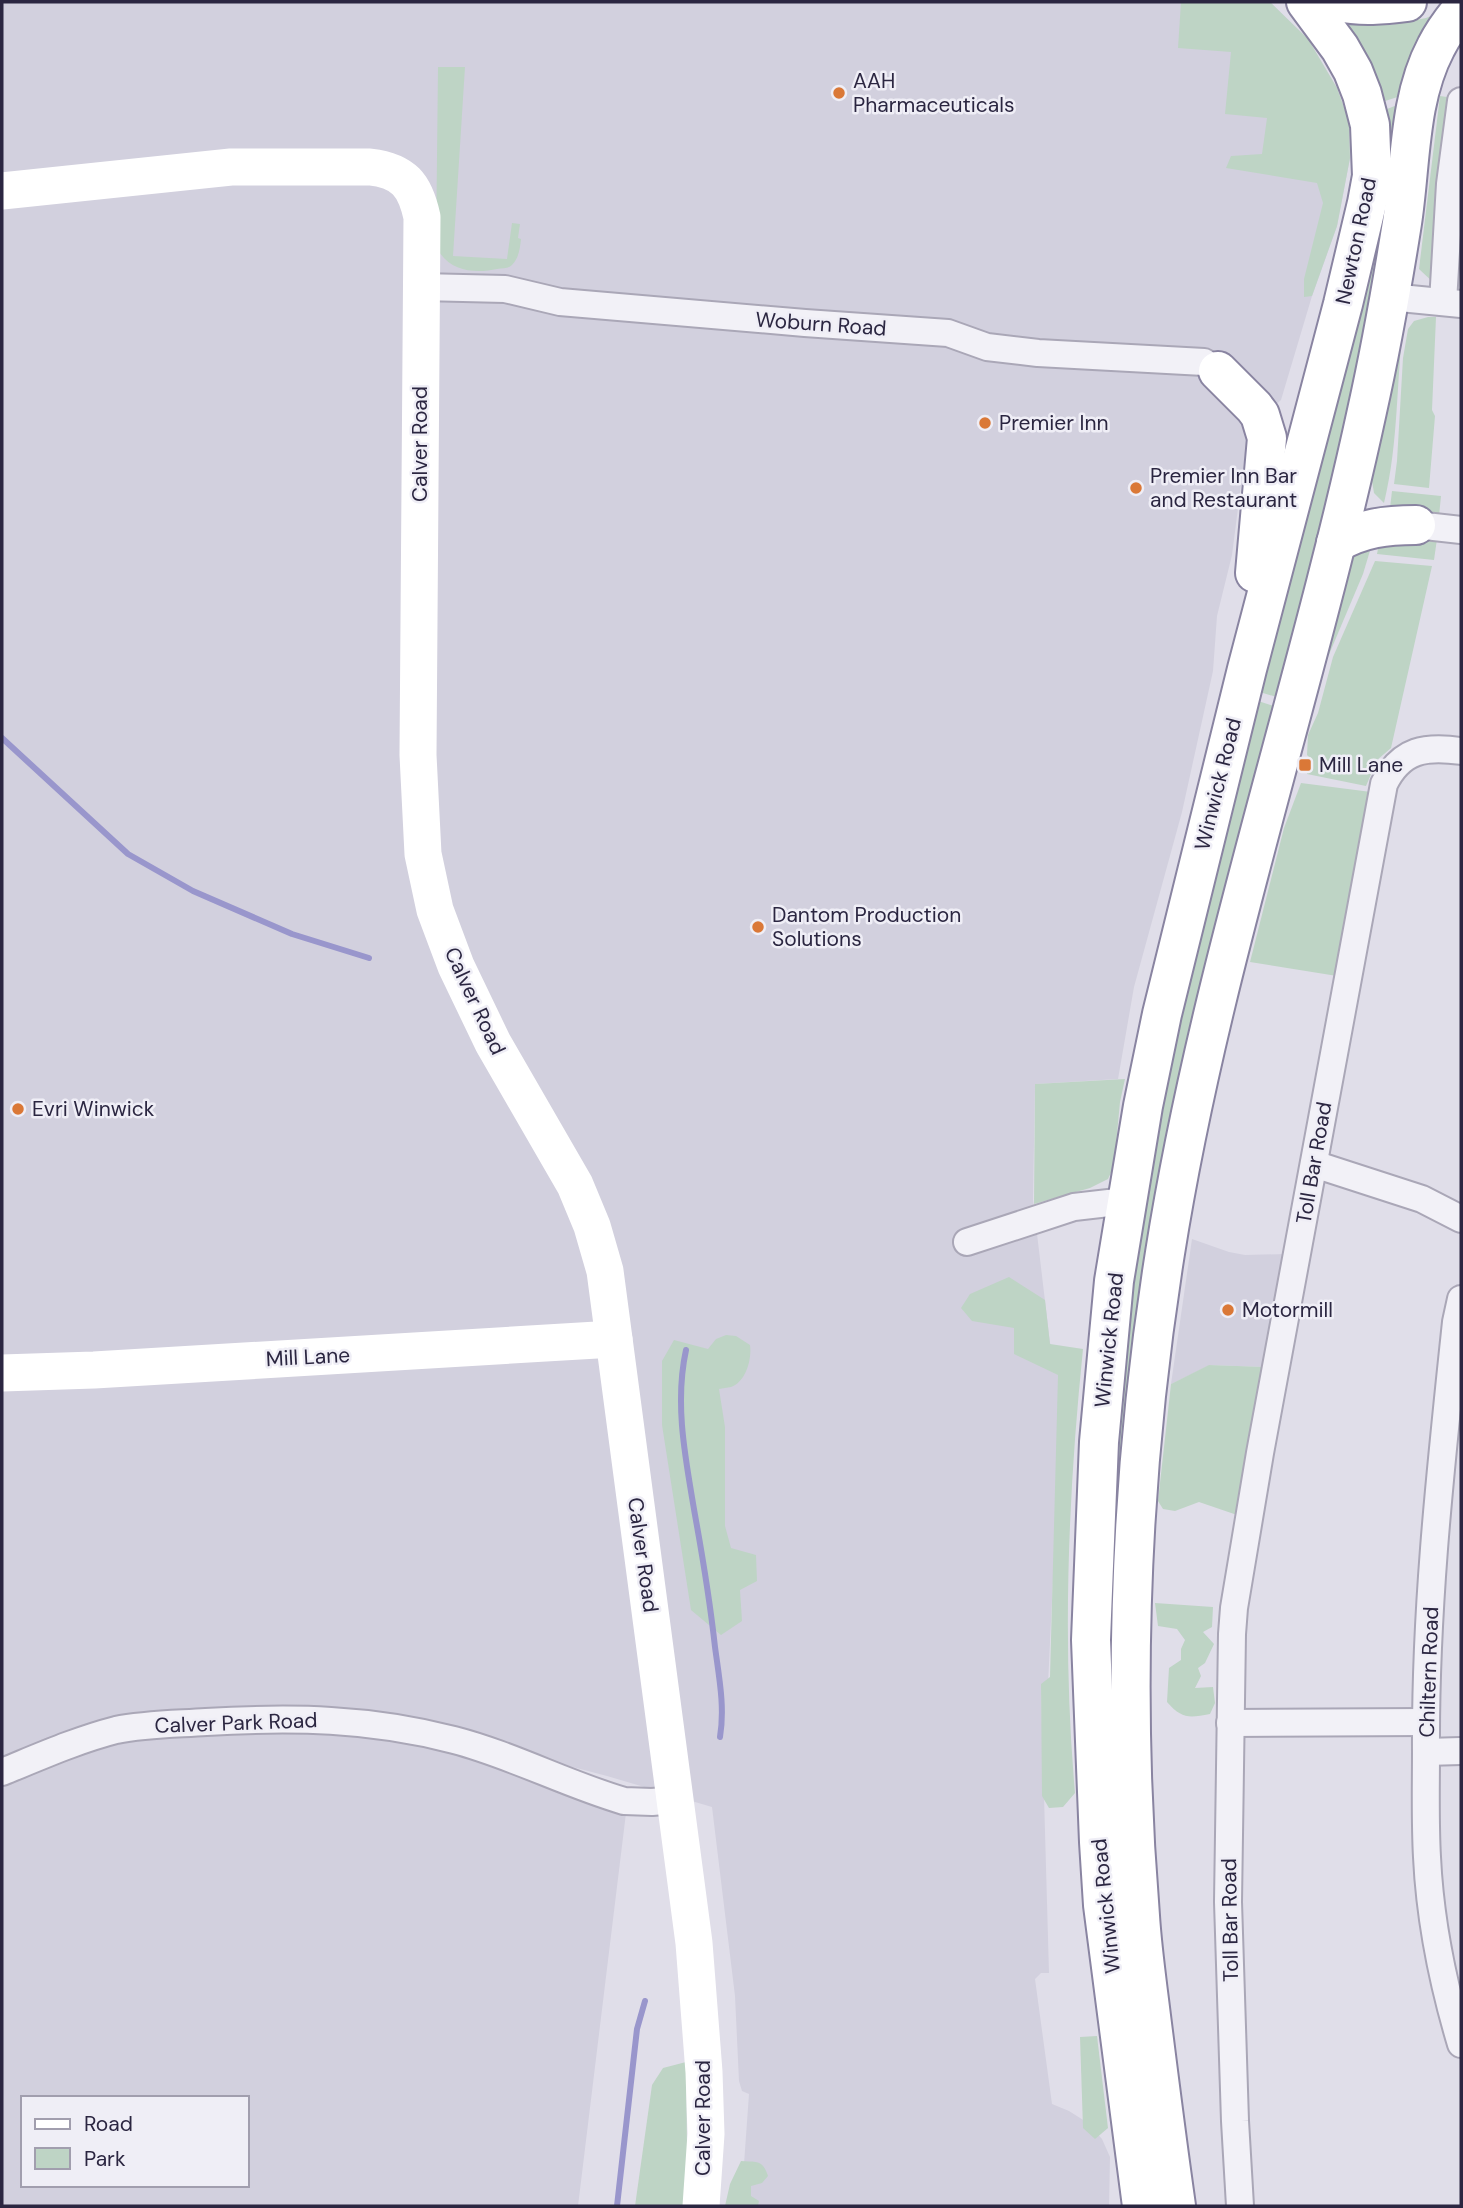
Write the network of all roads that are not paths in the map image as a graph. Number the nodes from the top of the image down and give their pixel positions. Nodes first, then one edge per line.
1 (1306, 2) edge
2 (1338, 2) edge
3 (1407, 2) edge
4 (1461, 10) edge
5 (1461, 101) edge
6 (2, 191) edge
7 (421, 287) junction
8 (1390, 298) junction
9 (1452, 303) edge
10 (1219, 371) joint
11 (1294, 491) joint
12 (1345, 504) joint
13 (1416, 525) joint
14 (1461, 530) edge
15 (1336, 543) junction
16 (1247, 669) junction
17 (1461, 751) edge
18 (1314, 1164) junction
19 (1126, 1201) junction
20 (1461, 1219) edge
21 (967, 1242) dead end
22 (1461, 1299) edge
23 (614, 1339) junction
24 (2, 1373) edge
25 (1426, 1722) junction
26 (1230, 1723) junction
27 (1461, 1751) edge
28 (1426, 1752) junction
29 (2, 1773) edge
30 (676, 1800) junction
31 (1456, 2008) edge
32 (1461, 2044) edge
33 (701, 2206) edge
34 (1142, 2206) edge
35 (1176, 2206) edge
36 (1240, 2206) edge

1 - 11 highway, Newton Road
2 - 3 highway
4 - 8 highway, Newton Road
5 - 9 street
6 - 7 street, Calver Road
7 - 10 street, Woburn Road
7 - 23 street, Calver Road
8 - 9 street
8 - 12 highway, Newton Road
10 - 16 highway
11 - 16 highway, Winwick Road
12 - 15 highway, Winwick Road
13 - 14 street
13 - 15 highway
15 - 35 highway, Winwick Road
16 - 19 highway, Winwick Road
17 - 18 street, Toll Bar Road
18 - 20 street
18 - 26 street, Toll Bar Road
19 - 21 street
19 - 34 highway, Winwick Road
22 - 25 street, Chiltern Road
23 - 24 street, Mill Lane
23 - 30 street, Calver Road
25 - 26 street
25 - 28 street, Chiltern Road
26 - 36 street, Toll Bar Road
27 - 28 street
28 - 31 street, Chiltern Road
29 - 30 street, Calver Park Road
30 - 33 street, Calver Road
31 - 32 street, Chiltern Road

